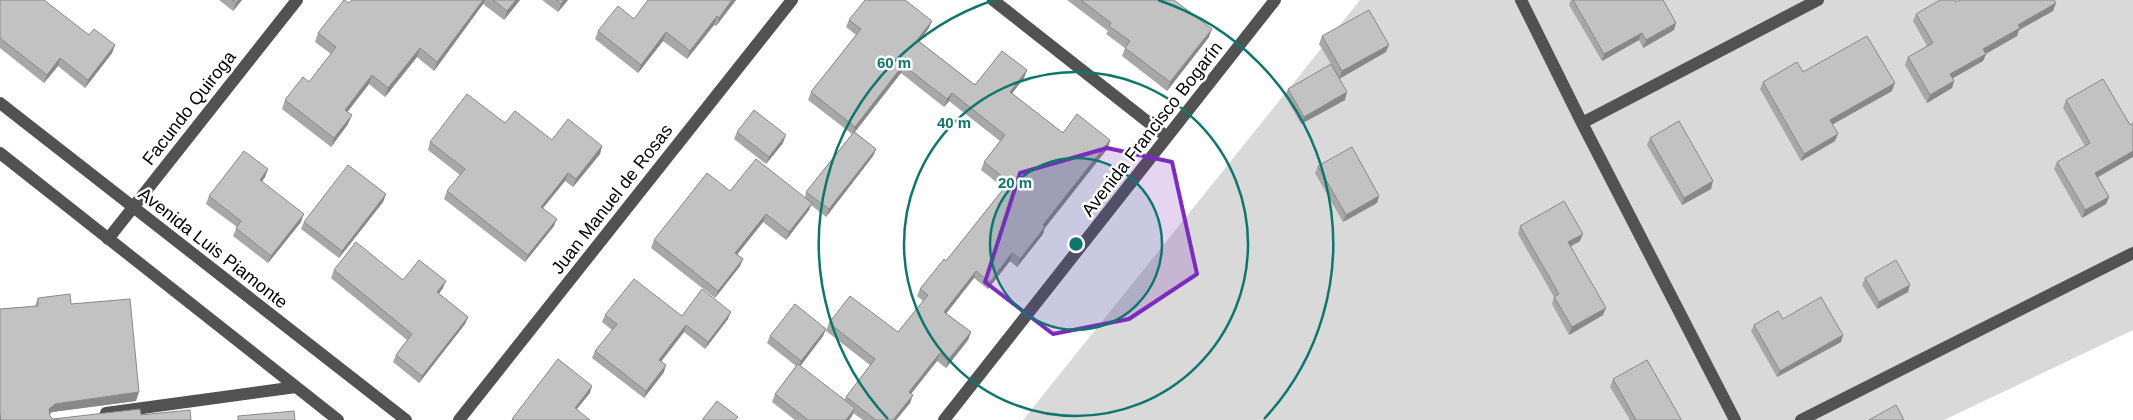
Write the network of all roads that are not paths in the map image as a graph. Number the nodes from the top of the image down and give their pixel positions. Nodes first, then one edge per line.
1 (297, 0) edge
2 (792, 0) edge
3 (993, 0) edge
4 (1275, 0) edge
5 (1521, 0) edge
6 (1818, 0) edge
7 (0, 103) edge
8 (1582, 124) junction
9 (1167, 137) junction
10 (0, 154) edge
11 (132, 208) junction
12 (108, 239) junction
13 (2133, 253) edge
14 (296, 387) junction
15 (92, 415) edge
16 (338, 420) edge
17 (406, 420) edge
18 (459, 420) edge
19 (944, 420) edge
20 (1735, 420) edge
21 (1801, 420) edge

1 - 11 street, Facundo Quiroga
2 - 18 street, Juan Manuel de Rosas
3 - 9 street
4 - 9 street, Avenida Francisco Bogarín
5 - 8 street
6 - 8 street
7 - 11 street, Avenida Luis Piamonte
8 - 20 street
9 - 19 street, Avenida Francisco Bogarín
10 - 12 street
11 - 12 street, Facundo Quiroga
11 - 17 street, Avenida Luis Piamonte
12 - 14 street
13 - 21 street
14 - 15 street
14 - 16 street

